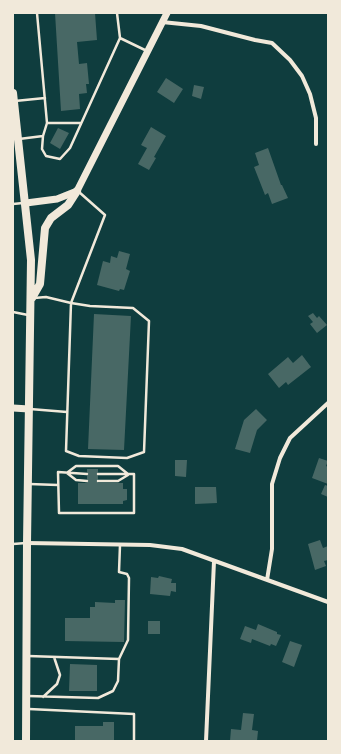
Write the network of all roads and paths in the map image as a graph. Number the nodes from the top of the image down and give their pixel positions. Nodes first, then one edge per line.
1 (37, 13) edge
2 (117, 13) edge
3 (167, 13) edge
4 (162, 22) junction
5 (120, 38) junction
6 (147, 51) junction
7 (13, 93) edge
8 (45, 98) junction
9 (14, 102) junction
10 (47, 123) junction
11 (80, 123) junction
12 (43, 136) junction
13 (18, 139) junction
14 (316, 144) dead end
15 (77, 191) junction
16 (26, 203) junction
17 (13, 204) edge
18 (31, 299) junction
19 (70, 303) junction
20 (13, 312) edge
21 (31, 316) junction
22 (328, 403) edge
23 (13, 408) edge
24 (29, 409) junction
25 (67, 412) junction
26 (67, 473) junction
27 (86, 474) dead end
28 (98, 474) dead end
29 (129, 474) junction
30 (87, 481) dead end
31 (98, 481) dead end
32 (28, 484) junction
33 (58, 485) junction
34 (26, 543) junction
35 (13, 544) edge
36 (120, 545) junction
37 (214, 561) junction
38 (267, 580) junction
39 (328, 602) edge
40 (26, 656) junction
41 (54, 657) junction
42 (119, 659) junction
43 (26, 696) junction
44 (43, 696) junction
45 (26, 709) junction
46 (26, 741) edge
47 (134, 741) edge
48 (206, 741) edge

1 - 8 lane
2 - 5 lane
3 - 4 street
4 - 6 street
4 - 14 street
5 - 6 lane
5 - 11 lane
6 - 15 street
7 - 9 main road
8 - 9 lane
8 - 10 lane
9 - 13 main road
10 - 11 lane
10 - 12 lane
11 - 12 lane
12 - 13 lane
13 - 16 main road
15 - 16 street
15 - 18 main road
15 - 19 lane
16 - 17 lane
16 - 18 main road
18 - 19 lane
18 - 21 main road
19 - 25 lane
19 - 25 lane
20 - 21 lane
21 - 24 main road
22 - 38 street
23 - 24 street
24 - 25 lane
24 - 32 main road
26 - 27 lane
26 - 29 lane
26 - 30 lane
26 - 33 lane
28 - 29 lane
29 - 31 lane
29 - 33 lane
32 - 33 lane
32 - 34 main road
34 - 35 lane
34 - 36 street
34 - 40 main road
36 - 37 street
36 - 42 lane
37 - 38 street
37 - 48 street
38 - 39 street
40 - 41 lane
40 - 43 main road
41 - 42 lane
41 - 44 lane
42 - 44 lane
43 - 44 lane
43 - 45 main road
45 - 46 main road
45 - 47 lane

